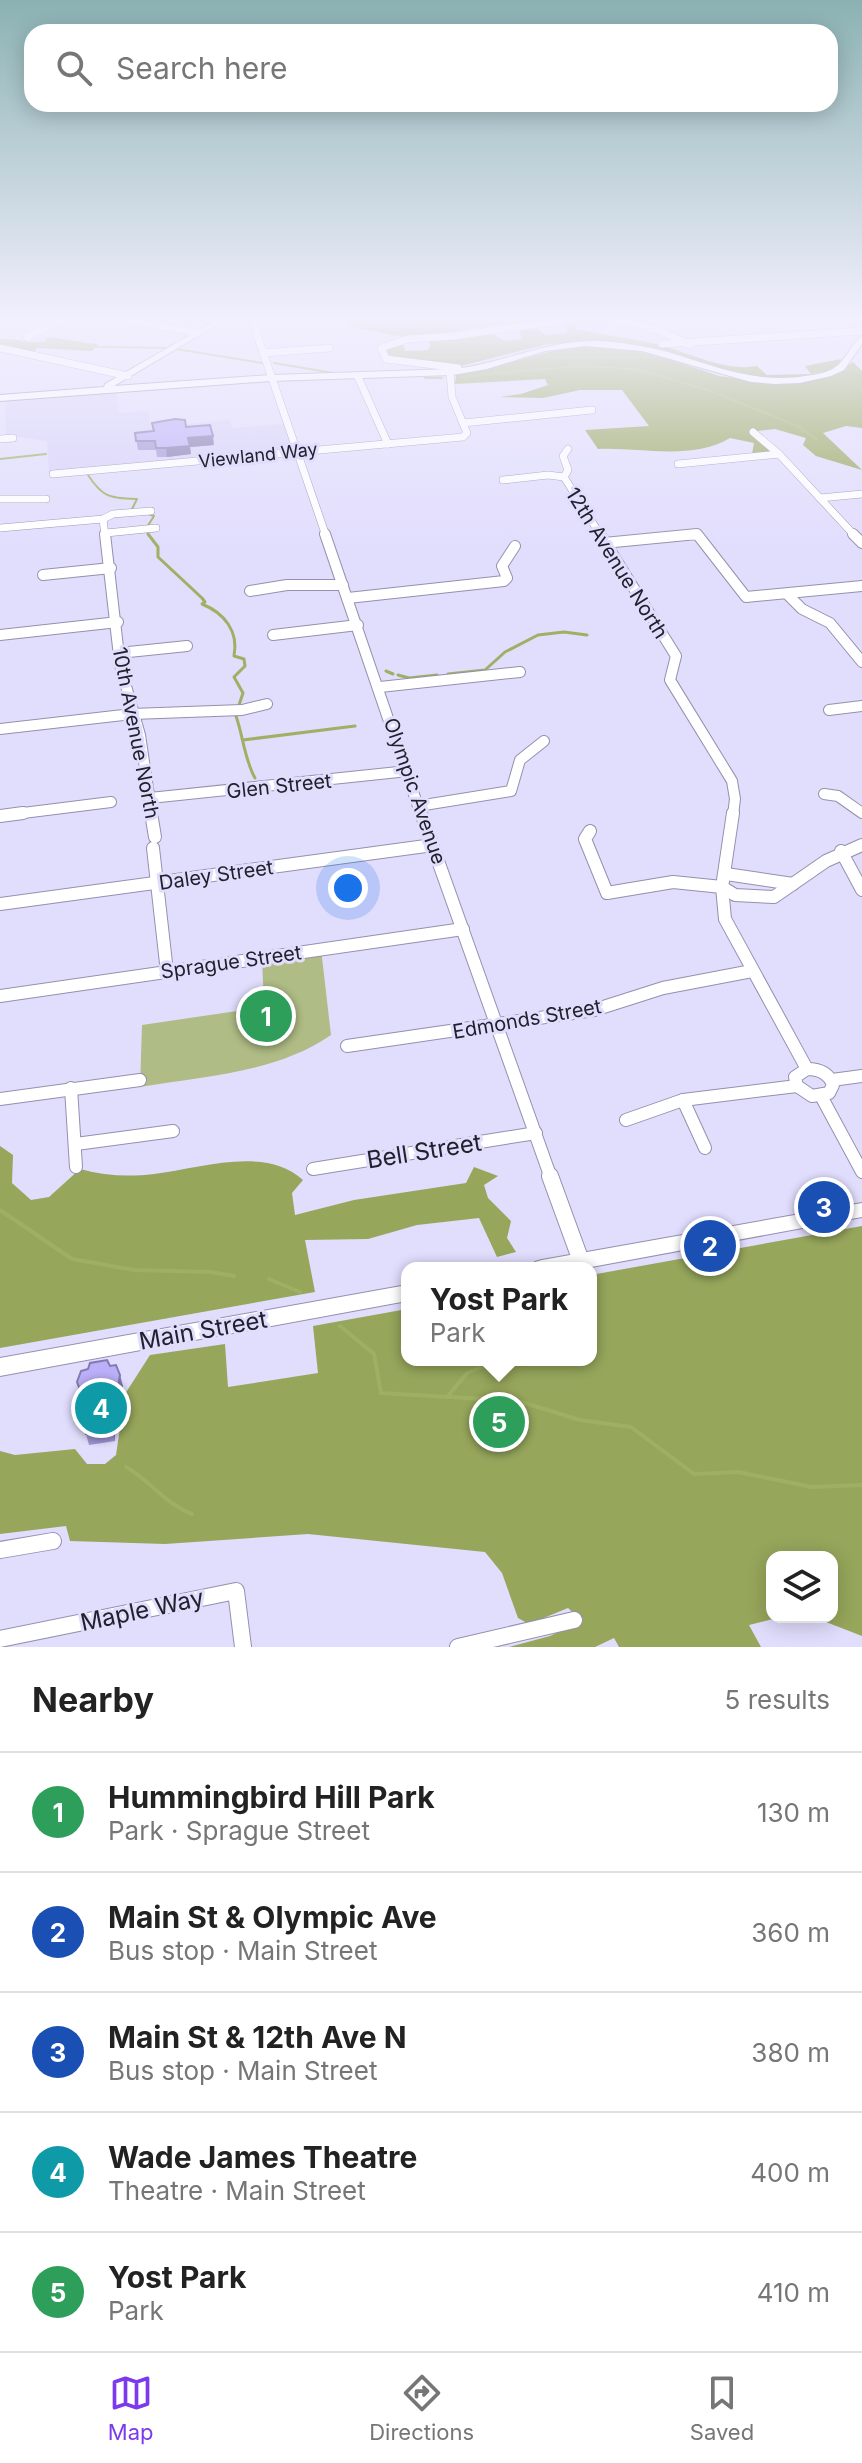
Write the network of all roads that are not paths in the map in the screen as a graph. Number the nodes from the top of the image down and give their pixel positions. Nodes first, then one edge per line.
1 (279, 397) edge
2 (367, 397) edge
3 (450, 397) edge
4 (592, 410) dead end
5 (463, 423) junction
6 (753, 432) dead end
7 (13, 438) dead end
8 (0, 439) edge
9 (388, 444) junction
10 (568, 449) dead end
11 (296, 450) junction
12 (779, 454) junction
13 (678, 464) dead end
14 (53, 474) dead end
15 (564, 477) junction
16 (503, 480) dead end
17 (862, 494) edge
18 (820, 498) junction
19 (0, 499) edge
20 (46, 499) dead end
21 (151, 511) dead end
22 (103, 519) junction
23 (0, 528) edge
24 (156, 528) dead end
25 (106, 533) junction
26 (604, 543) junction
27 (862, 543) edge
28 (515, 546) dead end
29 (111, 568) junction
30 (43, 575) dead end
31 (343, 585) junction
32 (862, 586) edge
33 (250, 591) dead end
34 (787, 594) junction
35 (348, 598) junction
36 (118, 622) junction
37 (358, 625) junction
38 (0, 635) edge
39 (273, 635) dead end
40 (187, 646) dead end
41 (119, 653) junction
42 (862, 662) edge
43 (520, 672) dead end
44 (380, 687) junction
45 (267, 704) dead end
46 (862, 706) edge
47 (829, 710) dead end
48 (132, 714) junction
49 (0, 729) edge
50 (544, 741) dead end
51 (408, 771) junction
52 (824, 794) dead end
53 (150, 798) junction
54 (111, 802) dead end
55 (418, 806) junction
56 (862, 813) edge
57 (0, 816) edge
58 (590, 831) dead end
59 (433, 845) junction
60 (862, 845) edge
61 (841, 851) junction
62 (724, 880) junction
63 (157, 883) junction
64 (793, 884) junction
65 (862, 890) edge
66 (0, 904) edge
67 (463, 929) junction
68 (752, 971) junction
69 (167, 972) junction
70 (0, 996) edge
71 (498, 1025) junction
72 (347, 1046) dead end
73 (807, 1069) junction
74 (862, 1076) edge
75 (140, 1080) dead end
76 (832, 1080) junction
77 (797, 1086) junction
78 (71, 1088) junction
79 (821, 1096) junction
80 (0, 1099) edge
81 (683, 1100) junction
82 (626, 1120) dead end
83 (173, 1131) dead end
84 (536, 1133) junction
85 (76, 1144) junction
86 (705, 1148) dead end
87 (76, 1167) dead end
88 (313, 1169) dead end
89 (862, 1172) edge
90 (862, 1210) edge
91 (581, 1261) junction
92 (575, 1262) edge
93 (401, 1294) edge
94 (0, 1367) edge
95 (53, 1541) dead end
96 (0, 1550) edge
97 (574, 1620) dead end
98 (0, 1639) edge
99 (243, 1647) edge
100 (458, 1647) edge

1 - 11 street, Olympic Avenue
2 - 9 street
3 - 5 street
4 - 5 street
5 - 9 street, Viewland Way
6 - 12 street
7 - 8 street
9 - 11 street, Viewland Way
10 - 15 street, 12th Avenue North
11 - 14 street, Viewland Way
11 - 31 street, Olympic Avenue
12 - 13 street
12 - 18 street
15 - 16 street
15 - 26 street, 12th Avenue North
17 - 18 street
18 - 27 street
19 - 20 street
21 - 22 street
22 - 23 street
22 - 25 street, 10th Avenue North
24 - 25 street
25 - 29 street, 10th Avenue North
26 - 34 street
26 - 62 street, 12th Avenue North
28 - 35 street
29 - 30 street
29 - 36 street, 10th Avenue North
31 - 33 street
31 - 35 street, Olympic Avenue
32 - 34 street
34 - 42 street
35 - 37 street, Olympic Avenue
36 - 38 street
36 - 41 street, 10th Avenue North
37 - 39 street
37 - 44 street, Olympic Avenue
40 - 41 street
41 - 48 street, 10th Avenue North
43 - 44 street
44 - 51 street, Olympic Avenue
45 - 48 street
46 - 47 street
48 - 49 street
48 - 53 street, 10th Avenue North
50 - 55 street
51 - 53 street, Glen Street
51 - 55 street, Olympic Avenue
52 - 56 street
53 - 63 street, 10th Avenue North
54 - 57 street
55 - 59 street, Olympic Avenue
58 - 62 street
59 - 63 street, Daley Street
59 - 67 street, Olympic Avenue
60 - 61 street
61 - 64 street
61 - 65 street
62 - 64 street
62 - 64 street
62 - 68 street, 12th Avenue North
63 - 66 street, Daley Street
63 - 69 street, 10th Avenue North
67 - 69 street, Sprague Street
67 - 71 street, Olympic Avenue
68 - 71 street, Edmonds Street
68 - 73 street, 12th Avenue North
69 - 70 street, Sprague Street
71 - 72 street, Edmonds Street
71 - 84 street, Olympic Avenue
73 - 76 street
73 - 77 street
74 - 76 street
75 - 78 street
76 - 79 street
77 - 79 street
77 - 81 street
78 - 80 street
78 - 85 street
79 - 89 street
81 - 82 street
81 - 86 street
83 - 85 street
84 - 88 street, Bell Street
84 - 91 street, Olympic Avenue
85 - 87 street
90 - 91 main road
91 - 92 main road
93 - 94 main road, Main Street
95 - 96 street
97 - 100 street
98 - 99 street, Maple Way

